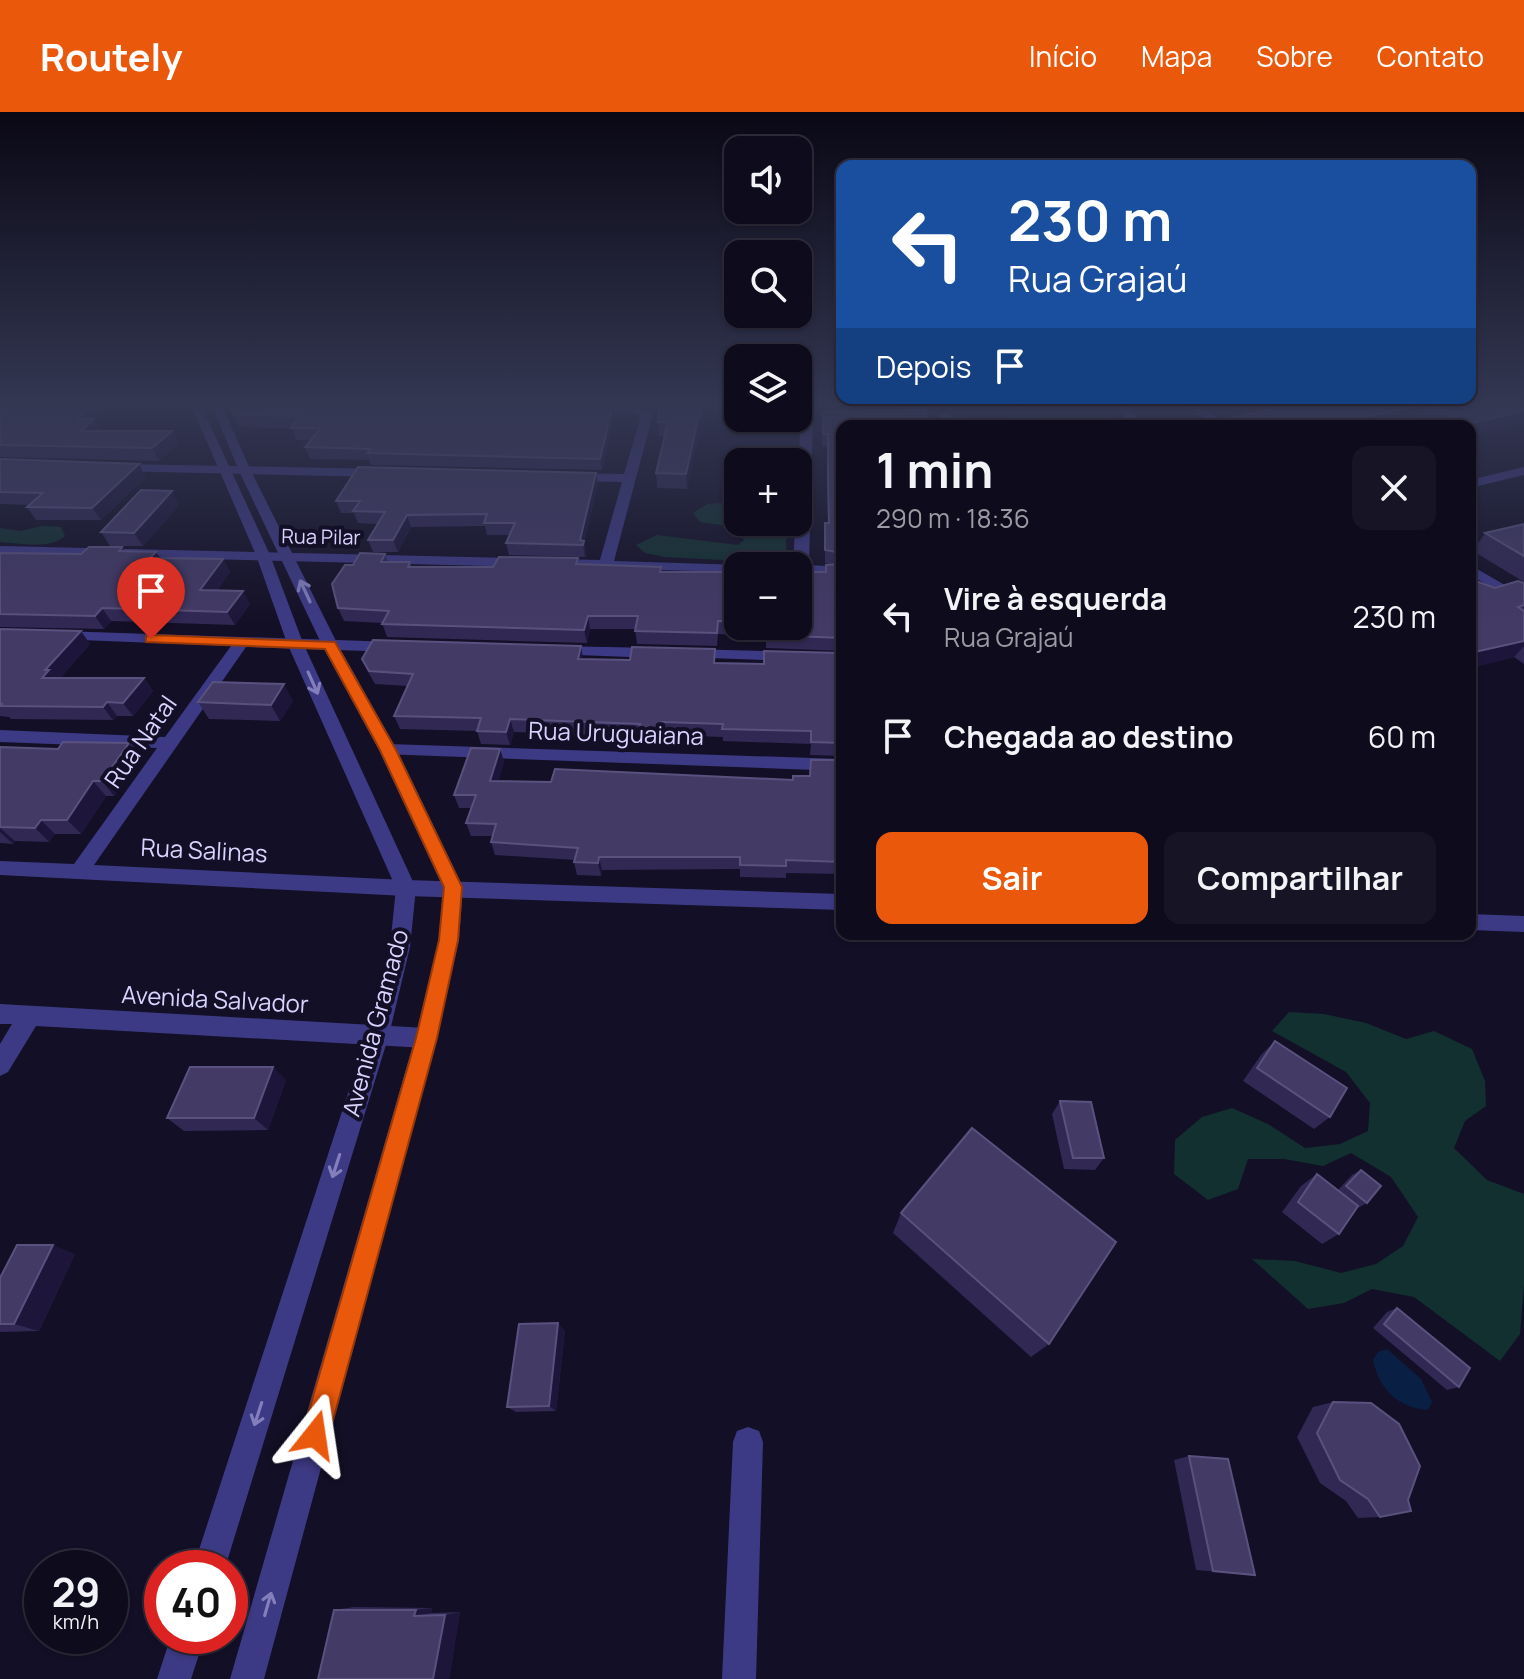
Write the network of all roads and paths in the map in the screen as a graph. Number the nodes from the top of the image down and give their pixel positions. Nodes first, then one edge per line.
1 (236, 478) edge
2 (239, 478) edge
3 (629, 478) edge
4 (804, 478) edge
5 (0, 550) edge
6 (801, 552) edge
7 (263, 555) junction
8 (289, 556) junction
9 (606, 564) junction
10 (724, 568) edge
11 (812, 570) edge
12 (836, 571) edge
13 (1476, 573) edge
14 (1524, 602) edge
15 (45, 635) edge
16 (242, 642) junction
17 (295, 643) junction
18 (330, 645) junction
19 (408, 647) edge
20 (532, 650) edge
21 (836, 658) edge
22 (0, 736) edge
23 (170, 743) junction
24 (388, 750) junction
25 (836, 765) edge
26 (0, 868) edge
27 (80, 870) junction
28 (453, 887) junction
29 (406, 888) junction
30 (836, 902) edge
31 (1476, 922) edge
32 (1524, 924) edge
33 (0, 1014) edge
34 (30, 1015) junction
35 (378, 1035) junction
36 (426, 1038) junction
37 (0, 1065) edge
38 (748, 1442) dead end
39 (215, 1550) edge
40 (182, 1654) edge
41 (174, 1679) edge
42 (247, 1679) edge
43 (739, 1679) edge

1 - 7 street, Avenida Gramado
2 - 8 street, Avenida Gramado
3 - 9 street
4 - 6 street
5 - 7 street, Rua Pilar
7 - 8 street, Rua Pilar
7 - 17 street, Avenida Gramado
8 - 9 street, Rua Pilar
18 -> 8 street, Avenida Gramado
9 - 10 street, Rua Pilar
11 - 12 street
13 - 14 street
15 - 16 street
16 - 17 street
16 - 23 street, Rua Natal
17 - 18 street
17 -> 29 street, Avenida Gramado
18 - 19 street
18 - 24 street, Avenida Gramado
20 - 21 street
22 - 23 street
23 - 27 street, Rua Natal
24 - 25 street, Rua Uruguaiana
24 - 28 street, Avenida Gramado
26 - 27 street, Rua Salinas
27 - 29 street, Rua Salinas
28 - 29 street, Rua Salinas
28 - 30 street
28 - 36 street, Avenida Gramado
29 - 35 street, Avenida Gramado
31 - 32 street
33 - 34 street, Avenida Salvador
34 - 35 street, Avenida Salvador
34 - 37 street
35 - 36 street, Avenida Salvador
35 -> 39 street, Avenida Gramado
42 -> 36 street, Avenida Gramado
38 - 43 street
40 - 41 street

